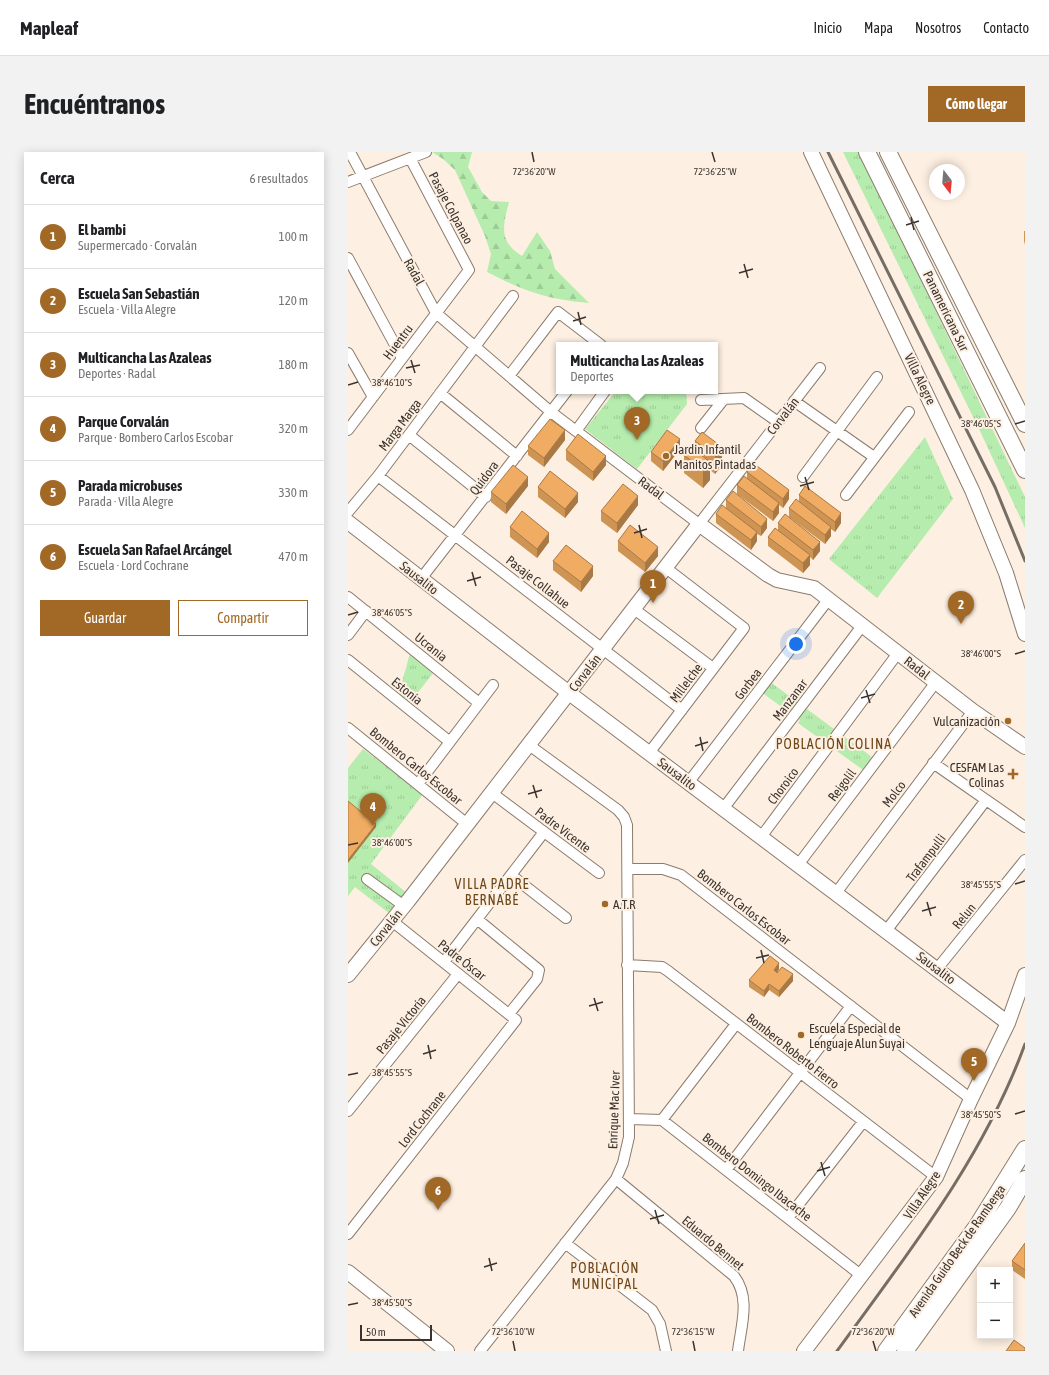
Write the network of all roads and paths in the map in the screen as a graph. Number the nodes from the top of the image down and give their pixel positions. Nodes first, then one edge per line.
1 (426, 152) edge
2 (811, 152) edge
3 (867, 152) edge
4 (888, 152) edge
5 (351, 154) dead end
6 (410, 158) junction
7 (362, 176) junction
8 (348, 182) edge
9 (348, 258) edge
10 (469, 270) joint
11 (513, 296) dead end
12 (436, 313) junction
13 (597, 342) edge
14 (475, 346) junction
15 (348, 353) edge
16 (402, 358) junction
17 (820, 368) dead end
18 (509, 376) junction
19 (877, 377) dead end
20 (440, 393) junction
21 (565, 394) edge
22 (603, 394) edge
23 (372, 397) junction
24 (724, 399) junction
25 (700, 400) dead end
26 (794, 401) junction
27 (551, 412) junction
28 (909, 412) dead end
29 (778, 422) junction
30 (1025, 424) edge
31 (701, 428) dead end
32 (348, 430) edge
33 (576, 431) junction
34 (837, 431) junction
35 (409, 435) junction
36 (517, 456) junction
37 (874, 457) junction
38 (1025, 470) edge
39 (378, 476) junction
40 (803, 477) dead end
41 (846, 495) dead end
42 (486, 497) junction
43 (348, 512) edge
44 (348, 522) edge
45 (700, 524) junction
46 (456, 536) junction
47 (666, 568) junction
48 (420, 580) junction
49 (348, 597) edge
50 (828, 600) junction
51 (634, 609) junction
52 (366, 611) junction
53 (862, 626) junction
54 (1025, 634) edge
55 (348, 635) edge
56 (603, 649) junction
57 (898, 653) junction
58 (348, 660) edge
59 (713, 668) junction
60 (936, 682) junction
61 (493, 685) dead end
62 (569, 693) junction
63 (479, 703) junction
64 (682, 710) junction
65 (973, 711) junction
66 (348, 728) edge
67 (450, 742) junction
68 (529, 745) junction
69 (1025, 747) edge
70 (649, 753) junction
71 (934, 763) junction
72 (688, 783) junction
73 (418, 784) junction
74 (492, 793) junction
75 (986, 800) junction
76 (724, 809) junction
77 (467, 824) junction
78 (1025, 827) edge
79 (544, 832) junction
80 (761, 837) junction
81 (1025, 860) edge
82 (798, 865) junction
83 (628, 869) junction
84 (599, 873) dead end
85 (511, 875) junction
86 (367, 879) dead end
87 (836, 893) junction
88 (404, 906) junction
89 (566, 918) dead end
90 (477, 919) junction
91 (392, 921) junction
92 (886, 931) junction
93 (444, 962) junction
94 (627, 965) junction
95 (937, 969) junction
96 (458, 974) junction
97 (348, 975) edge
98 (1025, 975) edge
99 (851, 1006) junction
100 (512, 1017) junction
101 (1008, 1023) junction
102 (736, 1024) junction
103 (800, 1073) junction
104 (971, 1099) junction
105 (348, 1111) edge
106 (629, 1119) junction
107 (662, 1120) junction
108 (863, 1122) junction
109 (1025, 1149) edge
110 (726, 1170) junction
111 (936, 1178) junction
112 (616, 1179) junction
113 (1025, 1180) edge
114 (788, 1218) junction
115 (348, 1234) edge
116 (565, 1243) junction
117 (348, 1272) edge
118 (862, 1276) junction
119 (447, 1351) edge
120 (480, 1351) edge
121 (666, 1351) edge
122 (738, 1351) edge
123 (804, 1351) edge
124 (886, 1351) edge
125 (905, 1351) edge

1 - 6 street
2 - 54 street, Villa Alegre
3 - 38 main road, Panamericana Sur
4 - 30 main road, Panamericana Sur
5 - 7 street, Radal
6 - 7 street
6 - 10 street, Pasaje Colpanao
7 - 8 street
7 - 12 street, Radal
9 - 16 street
10 - 12 street, Huentru
11 - 14 street, Marga Marga
12 - 14 street, Radal
12 - 16 street, Huentru
13 - 18 street
14 - 18 street, Radal
14 - 20 street, Marga Marga
15 - 23 street
16 - 23 street, Huentru
17 - 26 street, Corvalán
18 - 27 street, Radal
19 - 34 street
20 - 35 street, Marga Marga
20 - 36 street
21 - 27 street, Quidora
22 - 33 street
23 - 32 street, Huentru
24 - 25 street
24 - 29 street
24 - 31 street
26 - 29 street, Corvalán
26 - 34 street
27 - 33 street, Radal
27 - 36 street, Quidora
28 - 37 street
29 - 45 street, Corvalán
33 - 45 street, Radal
34 - 37 street
34 - 40 street
35 - 39 street, Marga Marga
35 - 42 street
36 - 42 street, Quidora
37 - 41 street
39 - 43 street, Marga Marga
39 - 46 street, Pasaje Collahue
42 - 46 street, Quidora
44 - 48 street, Sausalito
45 - 47 street, Corvalán
45 - 50 street, Radal
46 - 48 street, Quidora
46 - 56 street, Pasaje Collahue
47 - 51 street, Corvalán
47 - 59 street, Millelche
48 - 62 street, Sausalito
49 - 52 street, Ucrania
50 - 53 street, Radal
50 - 72 street, Gorbea
51 - 56 street, Corvalán
51 - 59 street
52 - 55 street
52 - 63 street, Ucrania
53 - 57 street, Radal
53 - 76 street, Manzanar
56 - 62 street, Corvalán
56 - 64 street, Pasaje Collahue
57 - 60 street, Radal
57 - 80 street, Choroico
58 - 67 street, Estonia
59 - 64 street, Millelche
60 - 65 street, Radal
60 - 82 street, Reigolil
61 - 63 street
62 - 68 street, Corvalán
62 - 70 street, Sausalito
63 - 67 street
64 - 70 street, Millelche
65 - 69 street, Radal
65 - 71 street, Molco
66 - 73 street, Bombero Carlos Escobar
67 - 73 street
68 - 74 street, Corvalán
68 - 83 street
70 - 72 street, Sausalito
71 - 75 street
71 - 87 street, Molco
72 - 76 street, Sausalito
73 - 77 street, Bombero Carlos Escobar
74 - 77 street, Corvalán
74 - 79 street, Padre Vicente
75 - 78 street
75 - 92 street, Trafampulli
76 - 80 street, Sausalito
77 - 88 street, Corvalán
79 - 84 street, Padre Vicente
79 - 85 street
80 - 82 street, Sausalito
81 - 95 street, Relun
82 - 87 street, Sausalito
83 - 94 street, Enrique Mac Iver
83 - 99 street, Bombero Carlos Escobar
85 - 89 street
85 - 90 street
86 - 88 street
87 - 92 street, Sausalito
88 - 91 street, Corvalán
90 - 93 street
90 - 100 street, Lord Cochrane
91 - 93 street, Padre Óscar
91 - 97 street, Corvalán
92 - 95 street, Sausalito
93 - 96 street, Padre Óscar
94 - 102 street, Bombero Roberto Fierro
94 - 106 street, Enrique Mac Iver
95 - 101 street, Sausalito
96 - 100 street, Padre Óscar
96 - 105 street, Pasaje Victoria
98 - 101 street, Villa Alegre
99 - 103 street
99 - 104 street, Bombero Carlos Escobar
100 - 115 street, Lord Cochrane
101 - 104 street, Villa Alegre
102 - 103 street, Bombero Roberto Fierro
102 - 107 street
103 - 108 street, Bombero Roberto Fierro
103 - 110 street
104 - 111 street, Villa Alegre
106 - 107 street
106 - 112 street, Enrique Mac Iver
107 - 110 street, Bombero Domingo Ibacache
108 - 111 street, Bombero Roberto Fierro
108 - 114 street
109 - 124 main road, Avenida Guido Beck de Ramberga
110 - 114 street, Bombero Domingo Ibacache
111 - 118 street, Villa Alegre
112 - 116 street, Enrique Mac Iver
112 - 122 street, Eduardo Bennet
113 - 125 main road, Avenida Guido Beck de Ramberga
114 - 118 street, Bombero Domingo Ibacache
116 - 120 street, Enrique Mac Iver
116 - 121 street
117 - 119 street
118 - 123 street, Villa Alegre

